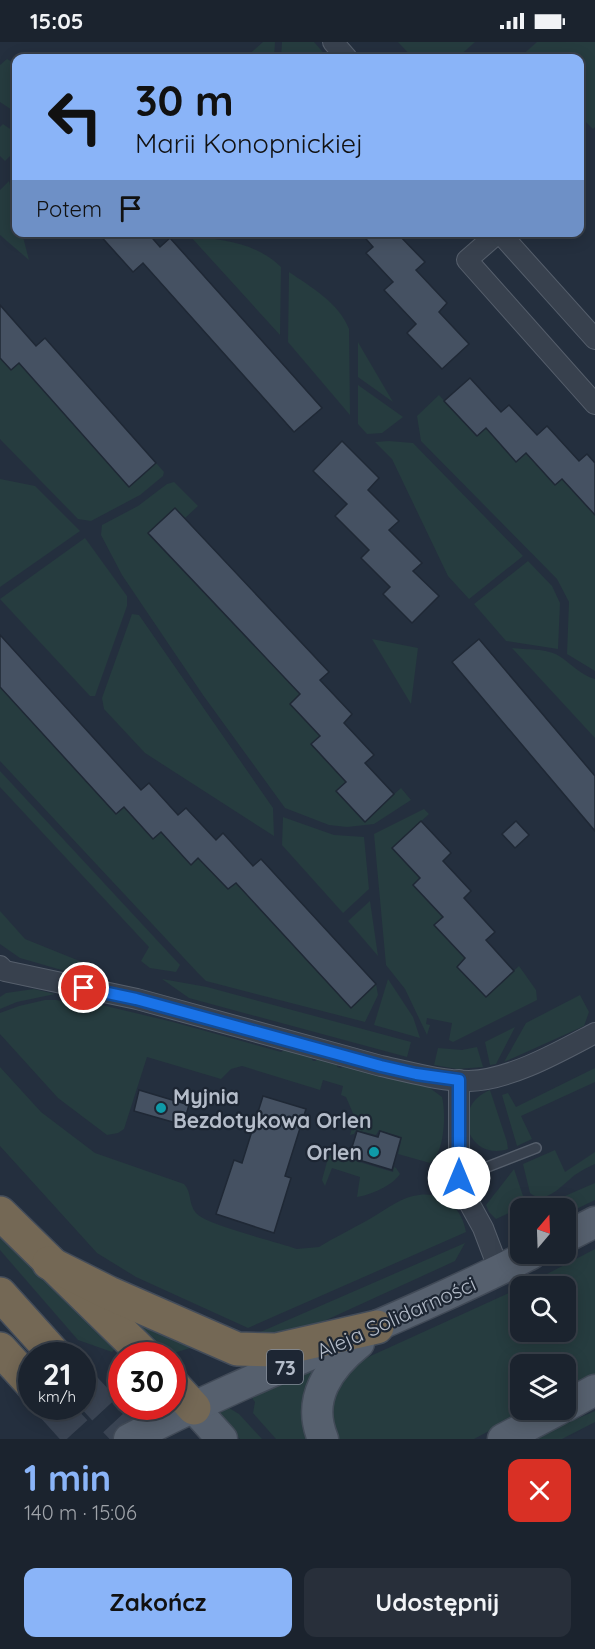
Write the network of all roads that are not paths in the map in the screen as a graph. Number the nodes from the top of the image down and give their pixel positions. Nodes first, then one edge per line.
1 (333, 42) edge
2 (344, 54) edge
3 (493, 237) edge
4 (503, 237) edge
5 (595, 339) edge
6 (595, 404) edge
7 (0, 966) edge
8 (595, 1033) edge
9 (459, 1080) junction
10 (536, 1148) dead end
11 (459, 1178) junction
12 (0, 1213) edge
13 (595, 1222) edge
14 (576, 1232) edge
15 (49, 1263) junction
16 (511, 1264) edge
17 (499, 1270) junction
18 (0, 1294) edge
19 (377, 1328) junction
20 (43, 1342) edge
21 (131, 1342) edge
22 (0, 1349) edge
23 (18, 1369) edge
24 (595, 1390) edge
25 (186, 1399) edge
26 (576, 1400) edge
27 (194, 1408) junction
28 (539, 1420) edge
29 (129, 1439) edge
30 (222, 1439) edge
31 (323, 1439) edge
32 (503, 1439) edge

1 - 2 street
3 - 6 street
4 - 5 street
7 - 9 street
8 - 9 street
9 - 11 street
10 - 11 lane
11 - 17 street
12 - 15 highway
13 - 14 main road
15 - 19 highway
15 - 21 highway
16 - 17 main road, Aleja Solidarności / 73
17 - 19 main road, Aleja Solidarności / 73
18 - 20 highway
19 - 27 main road, Aleja Solidarności / 73
19 - 31 main road
22 - 23 highway
24 - 26 main road
25 - 27 highway
27 - 29 main road, Aleja Solidarności / 73
27 - 30 main road
28 - 32 main road

